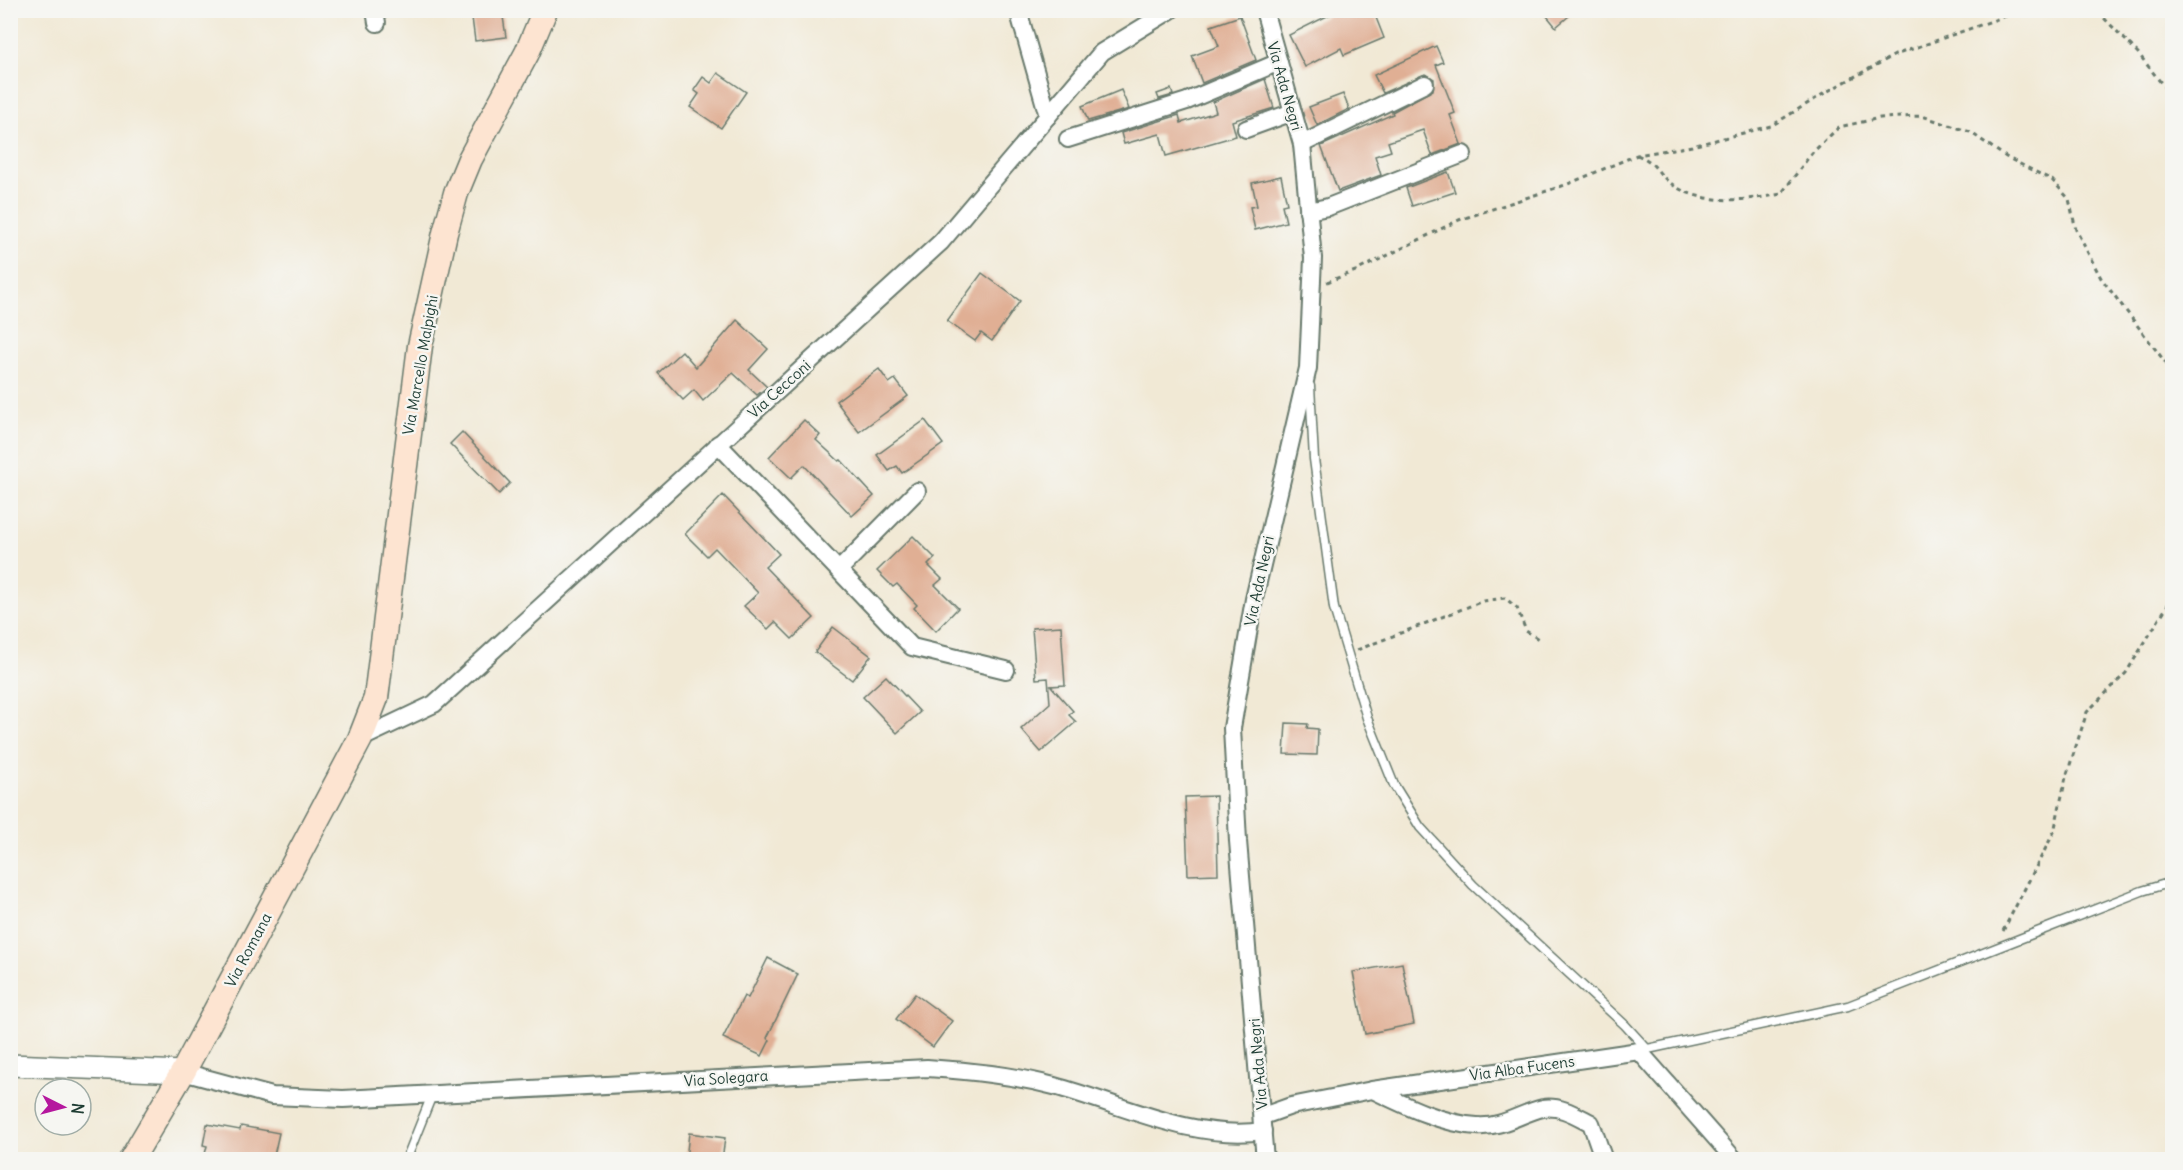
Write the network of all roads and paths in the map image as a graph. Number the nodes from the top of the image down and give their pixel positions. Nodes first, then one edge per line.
1 (545, 10) edge
2 (1018, 10) edge
3 (1171, 10) edge
4 (1264, 10) edge
5 (2023, 10) edge
6 (2101, 10) edge
7 (1279, 62) junction
8 (1425, 84) dead end
9 (2172, 97) edge
10 (1293, 112) junction
11 (1048, 116) junction
12 (1246, 129) dead end
13 (1068, 140) dead end
14 (1302, 144) junction
15 (1462, 154) dead end
16 (1637, 155) junction
17 (1308, 211) junction
18 (1311, 288) junction
19 (1308, 368) junction
20 (2172, 371) edge
21 (718, 444) junction
22 (917, 491) dead end
23 (839, 570) junction
24 (2172, 598) edge
25 (1540, 640) dead end
26 (1347, 654) junction
27 (1006, 670) dead end
28 (360, 739) junction
29 (2172, 882) edge
30 (1994, 949) junction
31 (1643, 1050) junction
32 (10, 1065) edge
33 (183, 1072) junction
34 (1372, 1090) junction
35 (432, 1095) junction
36 (1263, 1124) junction
37 (131, 1160) edge
38 (406, 1160) edge
39 (1265, 1160) edge
40 (1604, 1160) edge
41 (1735, 1160) edge

1 - 28 main road, Via Marcello Malpighi
2 - 11 street
3 - 11 street, Via Cecconi
4 - 7 street, Via Ada Negri
5 - 16 path
6 - 9 path
7 - 10 street, Via Ada Negri
7 - 13 street
8 - 14 street
10 - 12 street
10 - 14 street, Via Ada Negri
11 - 21 street, Via Cecconi
14 - 17 street, Via Ada Negri
15 - 17 street
16 - 18 path
16 - 20 path
17 - 18 street, Via Ada Negri
18 - 19 street, Via Ada Negri
19 - 26 lane
19 - 36 street, Via Ada Negri
21 - 23 street
21 - 28 street, Via Cecconi
22 - 23 street
23 - 27 street
24 - 30 path
25 - 26 path
26 - 31 lane
28 - 33 main road, Via Romana
29 - 30 lane
30 - 31 lane
31 - 34 street, Via Alba Fucens
31 - 41 street
32 - 33 street
33 - 35 street, Via Solegara
33 - 37 main road, Via Romana
34 - 36 street, Via Alba Fucens
34 - 40 street
35 - 36 street, Via Solegara
35 - 38 lane
36 - 39 street, Via Ada Negri

